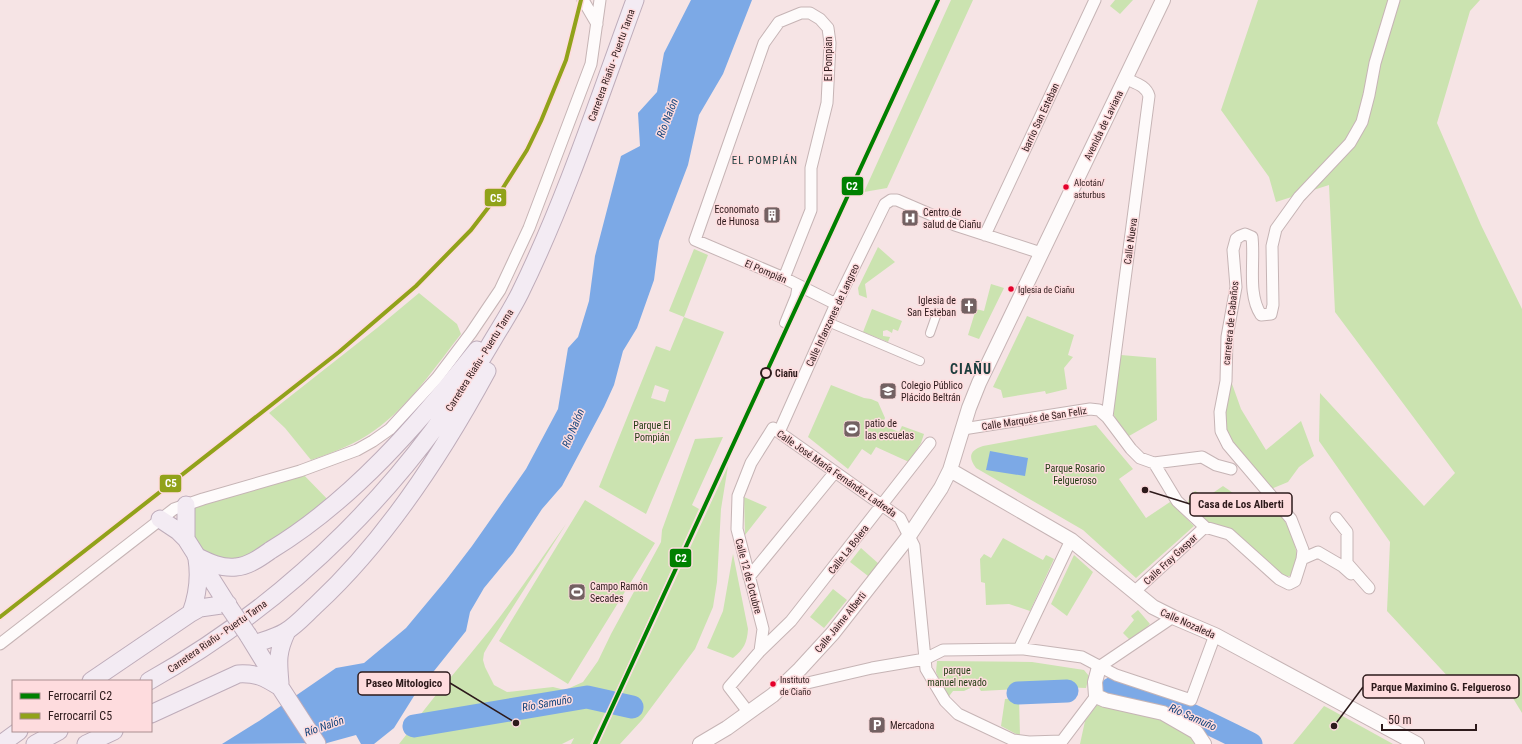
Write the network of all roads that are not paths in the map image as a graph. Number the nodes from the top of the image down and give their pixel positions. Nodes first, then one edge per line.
1 (583, 0) edge
2 (600, 0) edge
3 (635, 0) edge
4 (1095, 0) edge
5 (1163, 0) edge
6 (1394, 0) edge
7 (597, 24) junction
8 (1125, 78) junction
9 (985, 235) junction
10 (695, 240) joint
11 (1041, 253) junction
12 (784, 278) junction
13 (797, 284) junction
14 (519, 296) junction
15 (836, 304) junction
16 (937, 313) dead end
17 (828, 322) junction
18 (784, 323) dead end
19 (930, 333) dead end
20 (497, 334) junction
21 (920, 361) dead end
22 (1107, 417) junction
23 (776, 430) junction
24 (963, 430) junction
25 (930, 443) dead end
26 (1154, 463) junction
27 (1231, 469) dead end
28 (950, 470) junction
29 (835, 472) junction
30 (186, 505) junction
31 (883, 506) junction
32 (1336, 518) dead end
33 (160, 519) junction
34 (1205, 527) junction
35 (910, 536) junction
36 (186, 539) junction
37 (1071, 540) junction
38 (196, 556) junction
39 (1302, 559) junction
40 (249, 564) junction
41 (750, 577) junction
42 (1134, 592) junction
43 (226, 603) junction
44 (191, 613) junction
45 (1173, 617) junction
46 (287, 631) junction
47 (1215, 635) junction
48 (251, 639) junction
49 (0, 644) edge
50 (1019, 649) junction
51 (760, 651) junction
52 (925, 659) junction
53 (1099, 667) junction
54 (238, 674) junction
55 (92, 680) edge
56 (151, 680) edge
57 (787, 682) junction
58 (281, 689) junction
59 (1096, 696) junction
60 (749, 713) junction
61 (152, 714) edge
62 (18, 732) edge
63 (57, 732) edge
64 (112, 732) edge
65 (1, 744) edge
66 (35, 744) edge
67 (86, 744) edge
68 (317, 744) edge
69 (700, 744) edge
70 (1204, 744) edge
71 (1417, 744) edge

1 - 7 street
2 - 7 street
3 - 14 main road, Carretera Riañu - Puertu Tarna
4 - 9 street, barrio San Esteban
5 - 8 street, Avenida de Laviana
6 - 39 street, carretera de Cabaños
7 - 30 street
8 - 11 street, Avenida de Laviana
8 - 22 street, Calle Nueva
9 - 11 street
9 - 15 street, Calle Infanzones de Langreo
10 - 12 street, El Pompián
10 - 12 street, El Pompian
11 - 24 street, Avenida de Laviana
12 - 13 street, El Pompián
13 - 15 street, El Pompián
13 - 18 street
14 - 20 main road, Carretera Riañu - Puertu Tarna
14 - 46 main road
15 - 17 street, Calle Infanzones de Langreo
16 - 19 street
17 - 21 street
17 - 23 street, Calle Infanzones de Langreo
20 - 40 main road
20 - 56 main road, Carretera Riañu - Puertu Tarna
22 - 24 street, Calle Marqués de San Feliz
22 - 26 street, Calle Marqués de San Feliz
23 - 29 street, Calle José María Fernández Ladreda
23 - 41 street, Calle 12 de Octubre
24 - 28 street, Avenida de Laviana
25 - 31 street, Calle La Bolera
26 - 27 street
26 - 34 street
28 - 35 street, Calle Jaime Alberti
28 - 37 street, Calle Nozaleda
29 - 31 street, Calle José María Fernández Ladreda
29 - 41 street
30 - 33 street
30 - 36 main road
31 - 35 street, Calle José María Fernández Ladreda
31 - 51 street, Calle La Bolera
32 - 39 street
33 - 36 main road
33 - 49 street
34 - 39 street, carretera de Cabaños
34 - 42 street, Calle Fray Gaspar
35 - 52 street, Calle José María Fernández Ladreda
35 - 57 street, Calle Jaime Alberti
36 - 38 main road
37 - 42 street, Calle Nozaleda
37 - 50 street
38 - 40 main road
38 - 43 main road
38 - 44 main road
40 - 43 main road
41 - 51 street, Calle 12 de Octubre
42 - 45 street, Calle Nozaleda
43 - 44 main road
43 - 48 main road, bridge
44 - 55 main road
45 - 47 street, Calle Nozaleda
45 - 53 street
46 - 48 main road
46 - 58 main road
47 - 53 street
47 - 71 street, Calle Nozaleda
48 - 54 main road
48 - 58 main road
50 - 52 street
50 - 53 street
51 - 60 street
52 - 57 street
52 - 59 street, Calle José María Fernández Ladreda
53 - 59 street
54 - 58 main road
54 - 61 main road
57 - 60 street, Calle Jaime Alberti
58 - 68 main road
59 - 70 street
60 - 69 street, Calle Jaime Alberti
62 - 65 main road
63 - 66 main road
64 - 67 main road

